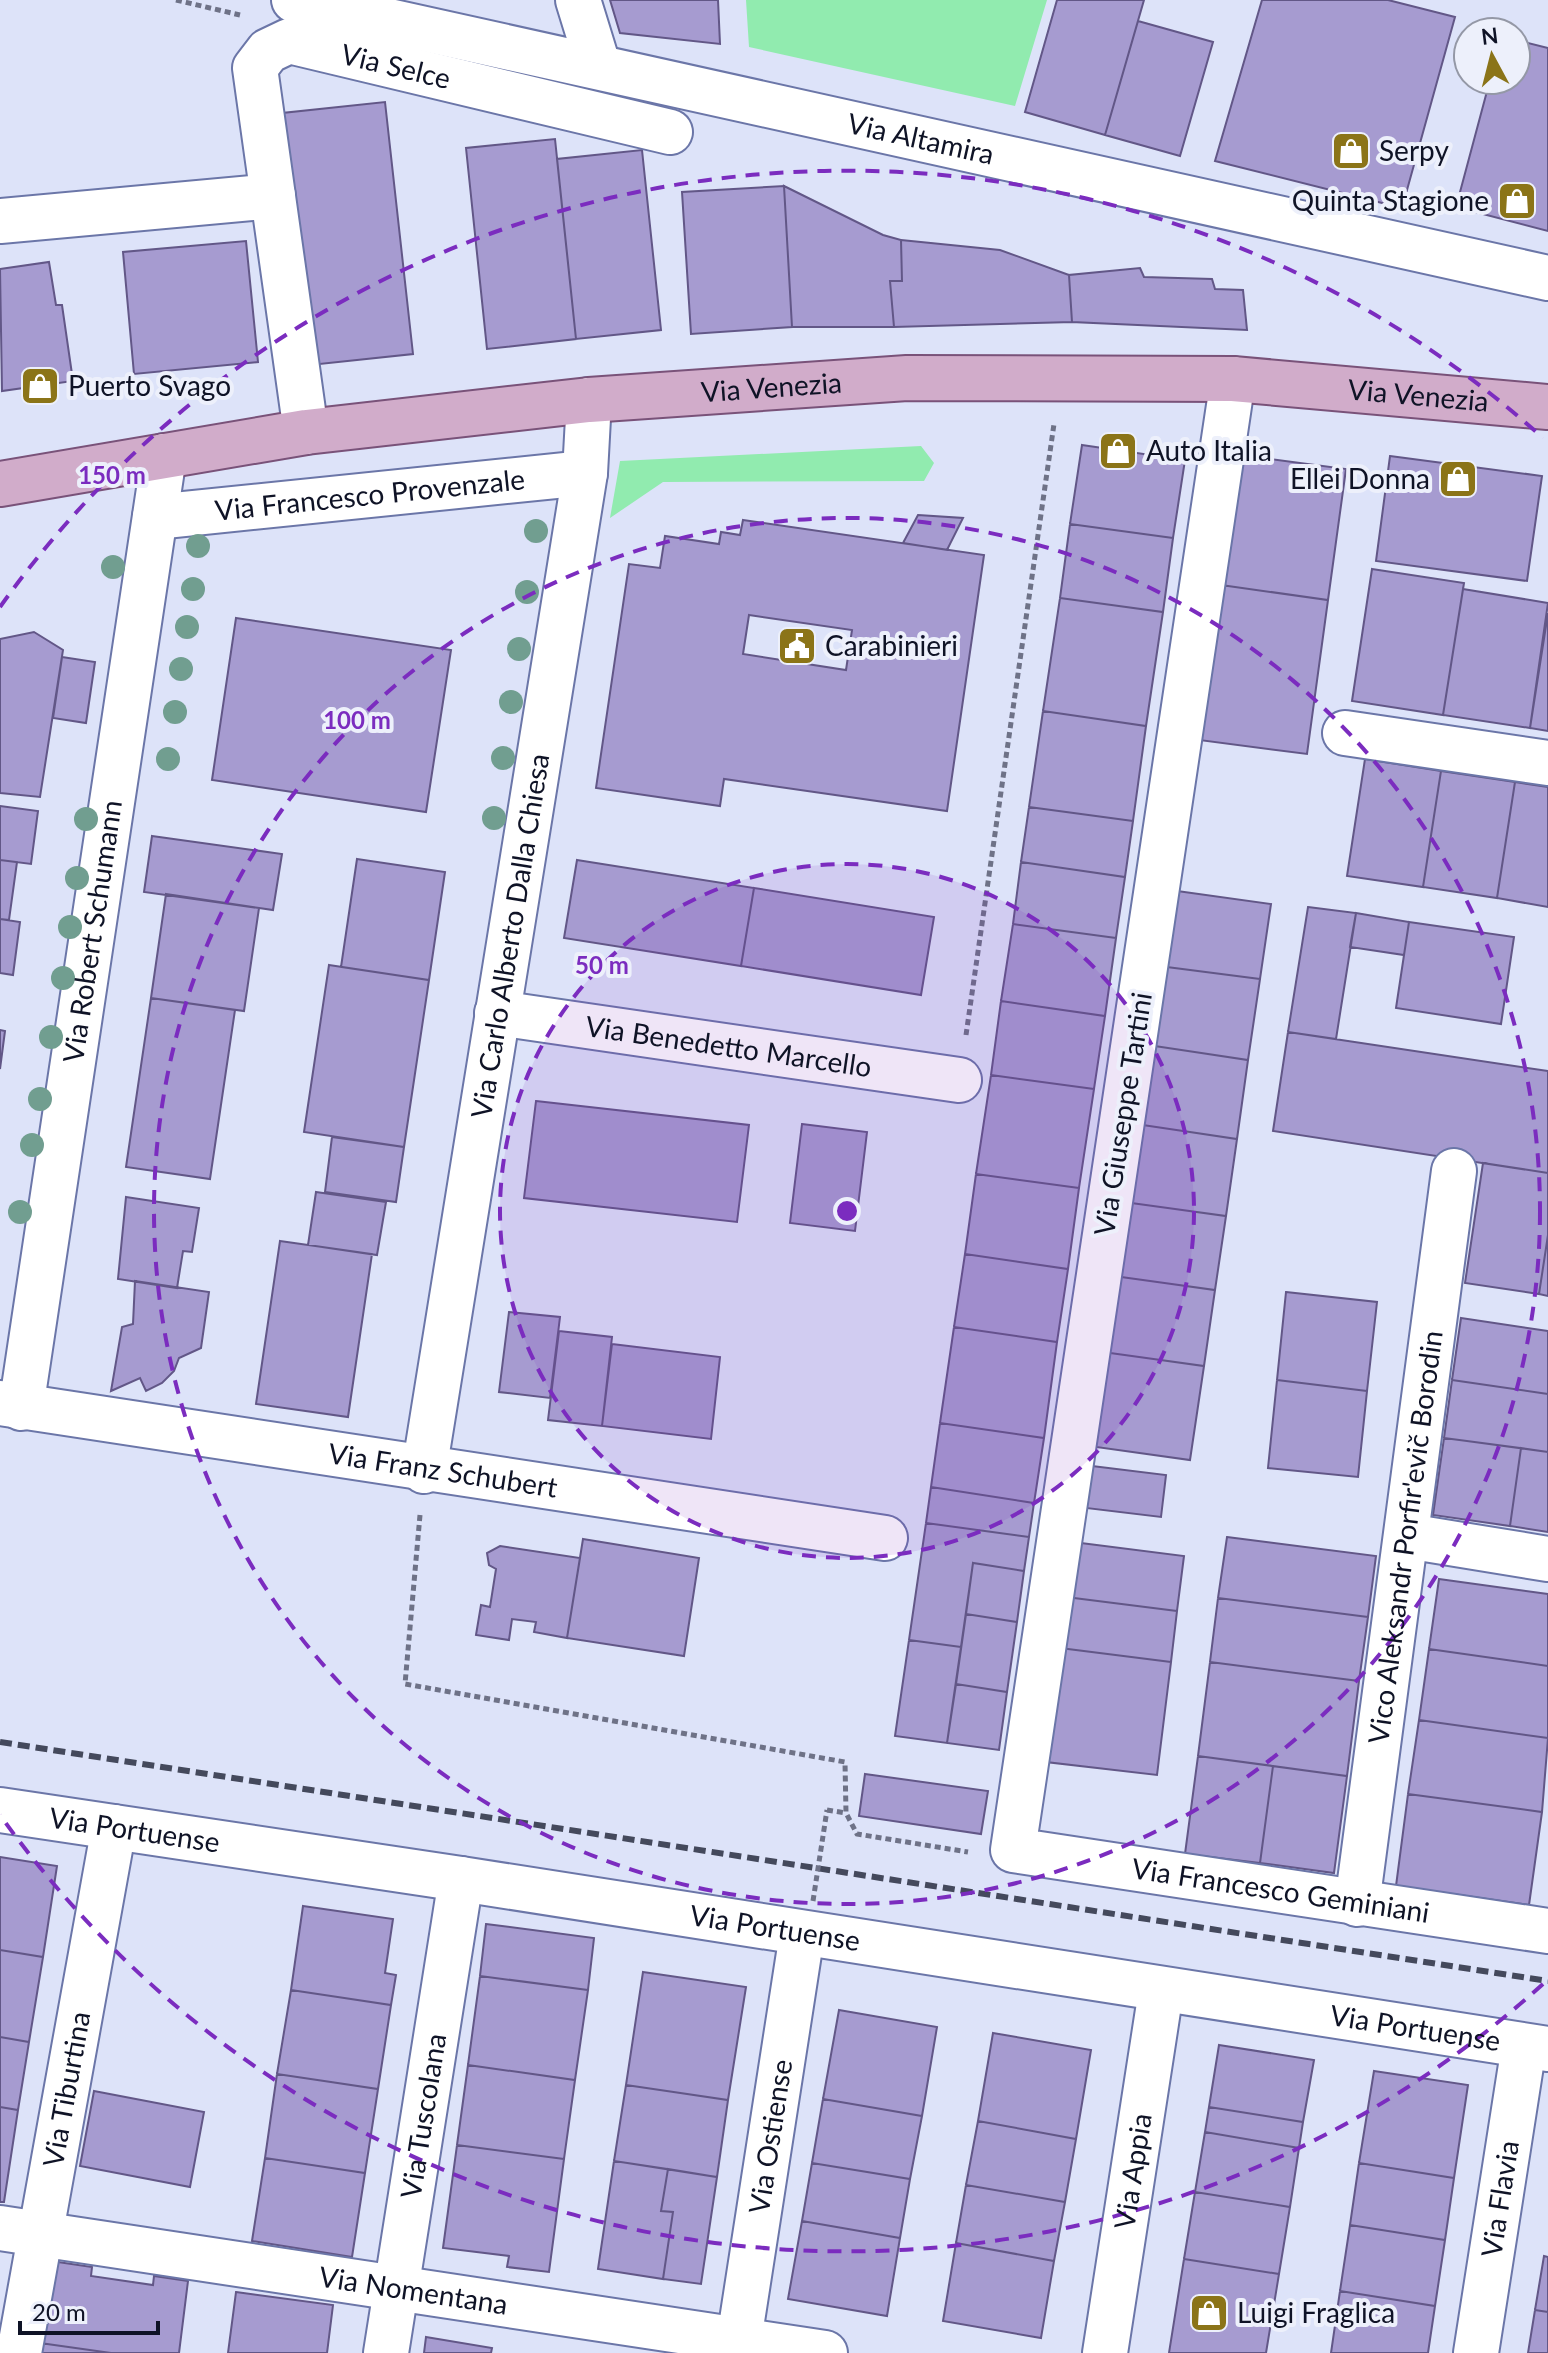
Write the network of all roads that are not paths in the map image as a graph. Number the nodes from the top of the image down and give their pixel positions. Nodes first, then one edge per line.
1 (294, 0) edge
2 (578, 0) edge
3 (598, 65) junction
4 (670, 132) dead end
5 (273, 196) junction
6 (0, 221) edge
7 (1548, 278) edge
8 (1233, 379) junction
9 (589, 400) junction
10 (1548, 407) edge
11 (306, 432) junction
12 (164, 456) junction
13 (585, 473) junction
14 (0, 484) edge
15 (155, 517) junction
16 (1345, 733) dead end
17 (1548, 763) edge
18 (497, 1013) junction
19 (959, 1080) road end
20 (1454, 1171) dead end
21 (10, 1406) edge
22 (424, 1471) junction
23 (1407, 1536) junction
24 (885, 1538) dead end
25 (1548, 1559) edge
26 (0, 1810) edge
27 (114, 1827) junction
28 (1013, 1850) joint
29 (461, 1879) junction
30 (1357, 1904) junction
31 (808, 1917) junction
32 (1548, 1931) edge
33 (1161, 1991) junction
34 (1536, 2048) edge
35 (20, 2230) edge
36 (396, 2287) junction
37 (739, 2340) junction
38 (19, 2353) edge
39 (386, 2353) edge
40 (825, 2353) edge
41 (1105, 2353) edge
42 (1476, 2353) edge

1 - 3 street, Via Altamira
2 - 3 street
3 - 7 street, Via Altamira
4 - 5 street, Via Selce
5 - 6 street
5 - 11 street, Via Selce
8 - 9 main road, Via Venezia
8 - 10 main road, Via Venezia
8 - 28 street, Via Giuseppe Tartini
9 - 11 main road, Via Venezia
9 - 13 street, Via Carlo Alberto Dalla Chiesa
11 - 12 main road, Via Venezia
12 - 14 main road, Via Venezia
12 - 15 street, Via Robert Schumann
13 - 15 street, Via Francesco Provenzale
13 - 18 street, Via Carlo Alberto Dalla Chiesa
15 - 21 street, Via Robert Schumann
16 - 17 street
18 - 19 street, Via Benedetto Marcello
18 - 22 street, Via Carlo Alberto Dalla Chiesa
20 - 23 street, Vico Aleksandr Porfir'evič Borodin
21 - 22 street, Via Franz Schubert
22 - 24 street, Via Franz Schubert
23 - 25 street
23 - 30 street, Vico Aleksandr Porfir'evič Borodin
26 - 27 street, Via Portuense
27 - 29 street, Via Portuense
27 - 35 street, Via Tiburtina
28 - 30 street, Via Francesco Geminiani
29 - 31 street, Via Portuense
29 - 36 street, Via Tuscolana
30 - 32 street, Via Francesco Geminiani
31 - 33 street, Via Portuense
31 - 37 street, Via Ostiense
33 - 34 street, Via Portuense
33 - 41 street, Via Appia
34 - 42 street, Via Flavia
35 - 36 street, Via Nomentana
35 - 38 street, Via Tiburtina
36 - 37 street, Via Nomentana
36 - 39 street, Via Tuscolana
37 - 40 street, Via Nomentana

